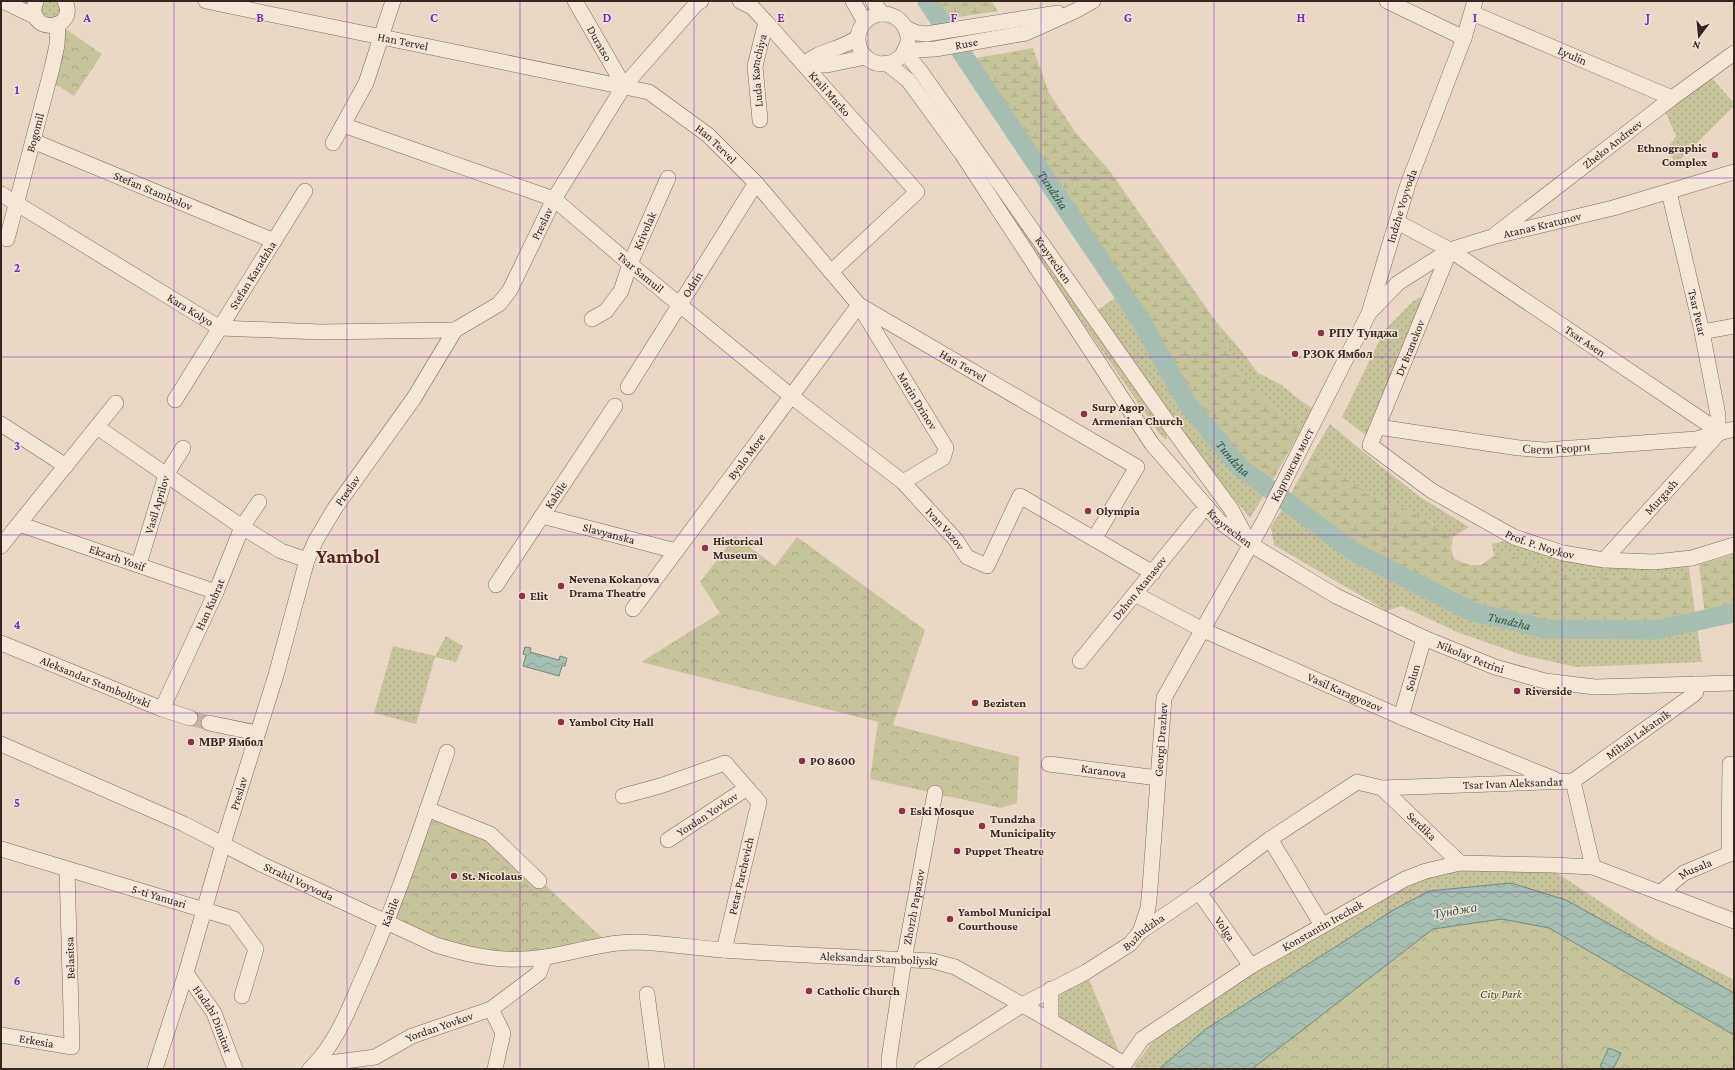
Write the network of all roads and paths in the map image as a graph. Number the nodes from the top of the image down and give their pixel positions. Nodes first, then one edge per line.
1 (3, 1) edge
2 (36, 1) edge
3 (65, 1) edge
4 (206, 1) edge
5 (393, 1) edge
6 (574, 1) edge
7 (701, 1) edge
8 (740, 1) edge
9 (853, 1) edge
10 (873, 1) edge
11 (1092, 1) edge
12 (1387, 1) edge
13 (1473, 7) edge
14 (1075, 11) junction
15 (882, 14) junction
16 (36, 17) junction
17 (766, 22) junction
18 (865, 22) junction
19 (58, 24) junction
20 (905, 28) junction
21 (382, 37) junction
22 (858, 37) junction
23 (781, 38) junction
24 (1464, 38) junction
25 (840, 48) junction
26 (934, 49) junction
27 (905, 50) junction
28 (1734, 53) edge
29 (866, 57) junction
30 (886, 63) junction
31 (805, 64) junction
32 (927, 80) junction
33 (624, 86) junction
34 (1672, 98) junction
35 (760, 120) dead end
36 (343, 125) junction
37 (33, 141) junction
38 (333, 143) dead end
39 (1734, 172) edge
40 (668, 178) dead end
41 (756, 182) junction
42 (305, 192) dead end
43 (1669, 192) junction
44 (1, 194) edge
45 (554, 199) junction
46 (16, 203) junction
47 (1397, 222) junction
48 (1492, 236) junction
49 (6, 239) dead end
50 (274, 241) junction
51 (1450, 250) junction
52 (630, 264) junction
53 (831, 272) junction
54 (680, 304) junction
55 (859, 305) junction
56 (1369, 313) junction
57 (592, 319) dead end
58 (1734, 326) edge
59 (220, 328) junction
60 (455, 330) junction
61 (1702, 332) junction
62 (628, 387) dead end
63 (791, 396) junction
64 (175, 400) dead end
65 (116, 403) dead end
66 (615, 406) dead end
67 (1321, 409) joint
68 (1, 424) edge
69 (97, 427) junction
70 (1378, 427) junction
71 (1734, 429) edge
72 (1718, 434) junction
73 (1370, 445) joint
74 (183, 448) dead end
75 (66, 466) junction
76 (166, 475) junction
77 (903, 482) junction
78 (259, 502) dead end
79 (1199, 515) dead end
80 (542, 516) junction
81 (19, 524) junction
82 (242, 527) junction
83 (1094, 539) junction
84 (2, 543) edge
85 (1250, 544) junction
86 (1734, 546) edge
87 (676, 551) junction
88 (307, 560) junction
89 (1604, 560) junction
90 (139, 564) junction
91 (1153, 573) junction
92 (496, 585) dead end
93 (216, 592) junction
94 (1135, 594) junction
95 (633, 609) dead end
96 (1203, 630) junction
97 (1424, 638) junction
98 (1, 643) edge
99 (1080, 661) dead end
100 (1734, 683) edge
101 (1696, 684) junction
102 (162, 709) junction
103 (1401, 717) junction
104 (190, 718) tunnel mouth
105 (209, 723) tunnel mouth
106 (257, 733) junction
107 (1, 744) edge
108 (447, 752) dead end
109 (1049, 764) dead end
110 (1730, 764) dead end
111 (1158, 778) junction
112 (1566, 781) junction
113 (1357, 782) joint
114 (748, 788) junction
115 (1382, 788) junction
116 (935, 793) dead end
117 (623, 796) dead end
118 (427, 809) junction
119 (1270, 839) junction
120 (668, 840) dead end
121 (223, 844) junction
122 (1, 849) edge
123 (1731, 853) edge
124 (1460, 863) junction
125 (1593, 868) junction
126 (67, 869) junction
127 (539, 881) dead end
128 (1199, 892) junction
129 (1660, 893) junction
130 (203, 910) junction
131 (387, 920) junction
132 (1734, 921) edge
133 (1322, 926) junction
134 (1140, 932) junction
135 (609, 944) joint
136 (724, 950) junction
137 (545, 957) junction
138 (904, 960) junction
139 (1252, 966) junction
140 (186, 973) junction
141 (1051, 989) junction
142 (647, 994) dead end
143 (242, 996) dead end
144 (1022, 1005) junction
145 (491, 1009) junction
146 (1051, 1021) junction
147 (1, 1035) edge
148 (72, 1047) joint
149 (312, 1067) edge
150 (1122, 1067) edge
151 (155, 1069) edge
152 (235, 1069) edge
153 (495, 1069) edge
154 (656, 1069) edge
155 (889, 1069) edge
156 (922, 1069) edge

1 - 16 street
2 - 16 street
3 - 19 street
4 - 21 street, Han Tervel
5 - 21 street
6 - 33 street, Duratso
7 - 33 street, Preslav
8 - 17 street, Krali Marko
9 - 18 street
10 - 15 street
11 - 14 street
12 - 24 street
13 - 24 street, Indzhe Voyvoda
13 - 34 street, Lyulin
14 - 20 street, Ruse
14 - 26 street, Ruse
15 - 18 street
15 - 20 street
16 - 19 street
17 - 23 street, Krali Marko
17 - 35 street, Luda Kamchiya
18 - 22 street
19 - 37 street, Bogomil
20 - 27 street
21 - 33 street, Han Tervel
21 - 36 street
22 - 25 street
22 - 29 street
23 - 25 street
23 - 31 street, Krali Marko
24 - 47 street, Indzhe Voyvoda
25 - 31 street
26 - 27 street, Ruse
26 - 32 street
27 - 30 street
27 - 32 street, Krayrechen
28 - 34 street, Zheko Andreev
29 - 30 street
29 - 31 street
30 - 85 street, Krayrechen
31 - 53 street, Krali Marko
32 - 85 street, Krayrechen
33 - 41 street, Han Tervel
33 - 45 street, Preslav
34 - 48 street, Zheko Andreev
36 - 38 street
36 - 45 street, Tsar Samuil
37 - 46 street, Bogomil
37 - 50 street, Stefan Stambolov
39 - 43 street, Atanas Kratunov
40 - 52 street, Krivolak
41 - 53 street, Han Tervel
41 - 54 street, Odrin
42 - 50 street, Stefan Karadzha
43 - 48 street, Atanas Kratunov
43 - 61 street, Tsar Petar
44 - 46 street, Kara Kolyo
45 - 52 street, Tsar Samuil
45 - 60 street, Preslav
46 - 49 street, Bogomil
46 - 59 street, Kara Kolyo
47 - 51 street, Tsar Asen
47 - 56 street, Indzhe Voyvoda
48 - 51 street, Atanas Kratunov
50 - 59 street, Stefan Karadzha
51 - 56 street, Atanas Kratunov
51 - 70 street, Dr Branekov
51 - 72 street, Tsar Asen
52 - 54 street, Tsar Samuil
52 - 57 street, Krivolak
53 - 55 street, Han Tervel
54 - 62 street, Odrin
54 - 63 street, Tsar Samuil
55 - 63 street, Byalo More
55 - 77 street, Marin Drinov
55 - 83 street, Han Tervel
56 - 67 street, Indzhe Voyvoda
58 - 61 street
59 - 60 street, Kara Kolyo
59 - 64 street, Stefan Karadzha
60 - 88 street, Preslav
61 - 72 street, Tsar Petar
63 - 77 street, Tsar Samuil
63 - 87 street, Byalo More
65 - 69 street
66 - 80 street, Kabile
67 - 85 street, Каргонски мост
68 - 75 street
69 - 75 street
69 - 76 street
70 - 72 street, Свети Георги
70 - 73 street, Dr Branekov
71 - 72 street, Свети Георги
72 - 89 street, Murgash
73 - 89 street, Prof. P. Noykov
74 - 76 street, Vasil Aprilov
75 - 81 street
76 - 82 street
76 - 90 street, Vasil Aprilov
77 - 83 street, Ivan Vazov
78 - 82 street, Han Kubrat
79 - 91 street, Dzhon Atanasov
80 - 87 street, Slavyanska
80 - 92 street, Kabile
81 - 84 street
81 - 90 street, Ekzarh Yosif
82 - 88 street
82 - 93 street, Han Kubrat
83 - 91 street
85 - 96 street, Georgi Drazhev
85 - 97 street, Nikolay Petrini
86 - 89 street, Prof. P. Noykov
87 - 95 street, Byalo More
88 - 106 street, Preslav
90 - 93 street, Ekzarh Yosif
91 - 94 street, Dzhon Atanasov
93 - 102 street, Han Kubrat
94 - 96 street, Vasil Karagyozov
94 - 99 street, Dzhon Atanasov
96 - 103 street, Vasil Karagyozov
96 - 111 street, Georgi Drazhev
97 - 101 street, Nikolay Petrini
97 - 103 street, Solun
98 - 102 street, Aleksandar Stamboliyski
100 - 101 street, Nikolay Petrini
101 - 112 street, Mihail Lakatnik
102 - 104 street, Aleksandar Stamboliyski
103 - 112 street, Vasil Karagyozov
105 - 106 street
106 - 121 street, Preslav
107 - 121 street, Strahil Voyvoda
108 - 118 street, Kabile
109 - 111 street, Karanova
110 - 123 street
111 - 134 street, Georgi Drazhev
112 - 115 street, Tsar Ivan Aleksandar
112 - 125 street, Tsar Ivan Aleksandar
113 - 115 street, Tsar Ivan Aleksandar
113 - 119 street, Buzludzha
114 - 117 street
114 - 120 street, Yordan Yovkov
114 - 136 street, Petar Parchevich
115 - 124 street, Serdika
116 - 138 street, Zhorzh Papazov
118 - 127 street
118 - 131 street, Kabile
119 - 128 street, Buzludzha
119 - 133 street
121 - 130 street, Preslav
121 - 131 street, Strahil Voyvoda
122 - 126 street, 5-ti Yanuari
123 - 129 street, Musala
124 - 125 street, Konstantin Irechek
124 - 133 street, Konstantin Irechek
125 - 129 street
126 - 130 street, 5-ti Yanuari
126 - 148 street, Belasitsa
128 - 134 street, Buzludzha
128 - 139 street, Volga
129 - 132 street
130 - 140 street, Preslav
130 - 143 street, 5-ti Yanuari
131 - 137 street, Strahil Voyvoda
131 - 149 street, Kabile
133 - 139 street, Konstantin Irechek
134 - 141 street, Buzludzha
135 - 136 street, Aleksandar Stamboliyski
135 - 137 street, Strahil Voyvoda
136 - 138 street, Aleksandar Stamboliyski
137 - 145 street, Yordan Yovkov
138 - 144 street, Aleksandar Stamboliyski
138 - 155 street, Zhorzh Papazov
139 - 150 street, Konstantin Irechek
140 - 151 street, Preslav
140 - 152 street, Hadzhi Dimitar
141 - 144 street, Buzludzha
141 - 146 street
142 - 154 street
144 - 146 street, Aleksandar Stamboliyski
144 - 156 street, Buzludzha
145 - 149 street, Yordan Yovkov
145 - 153 street
146 - 150 street, Aleksandar Stamboliyski
147 - 148 street, Erkesia

